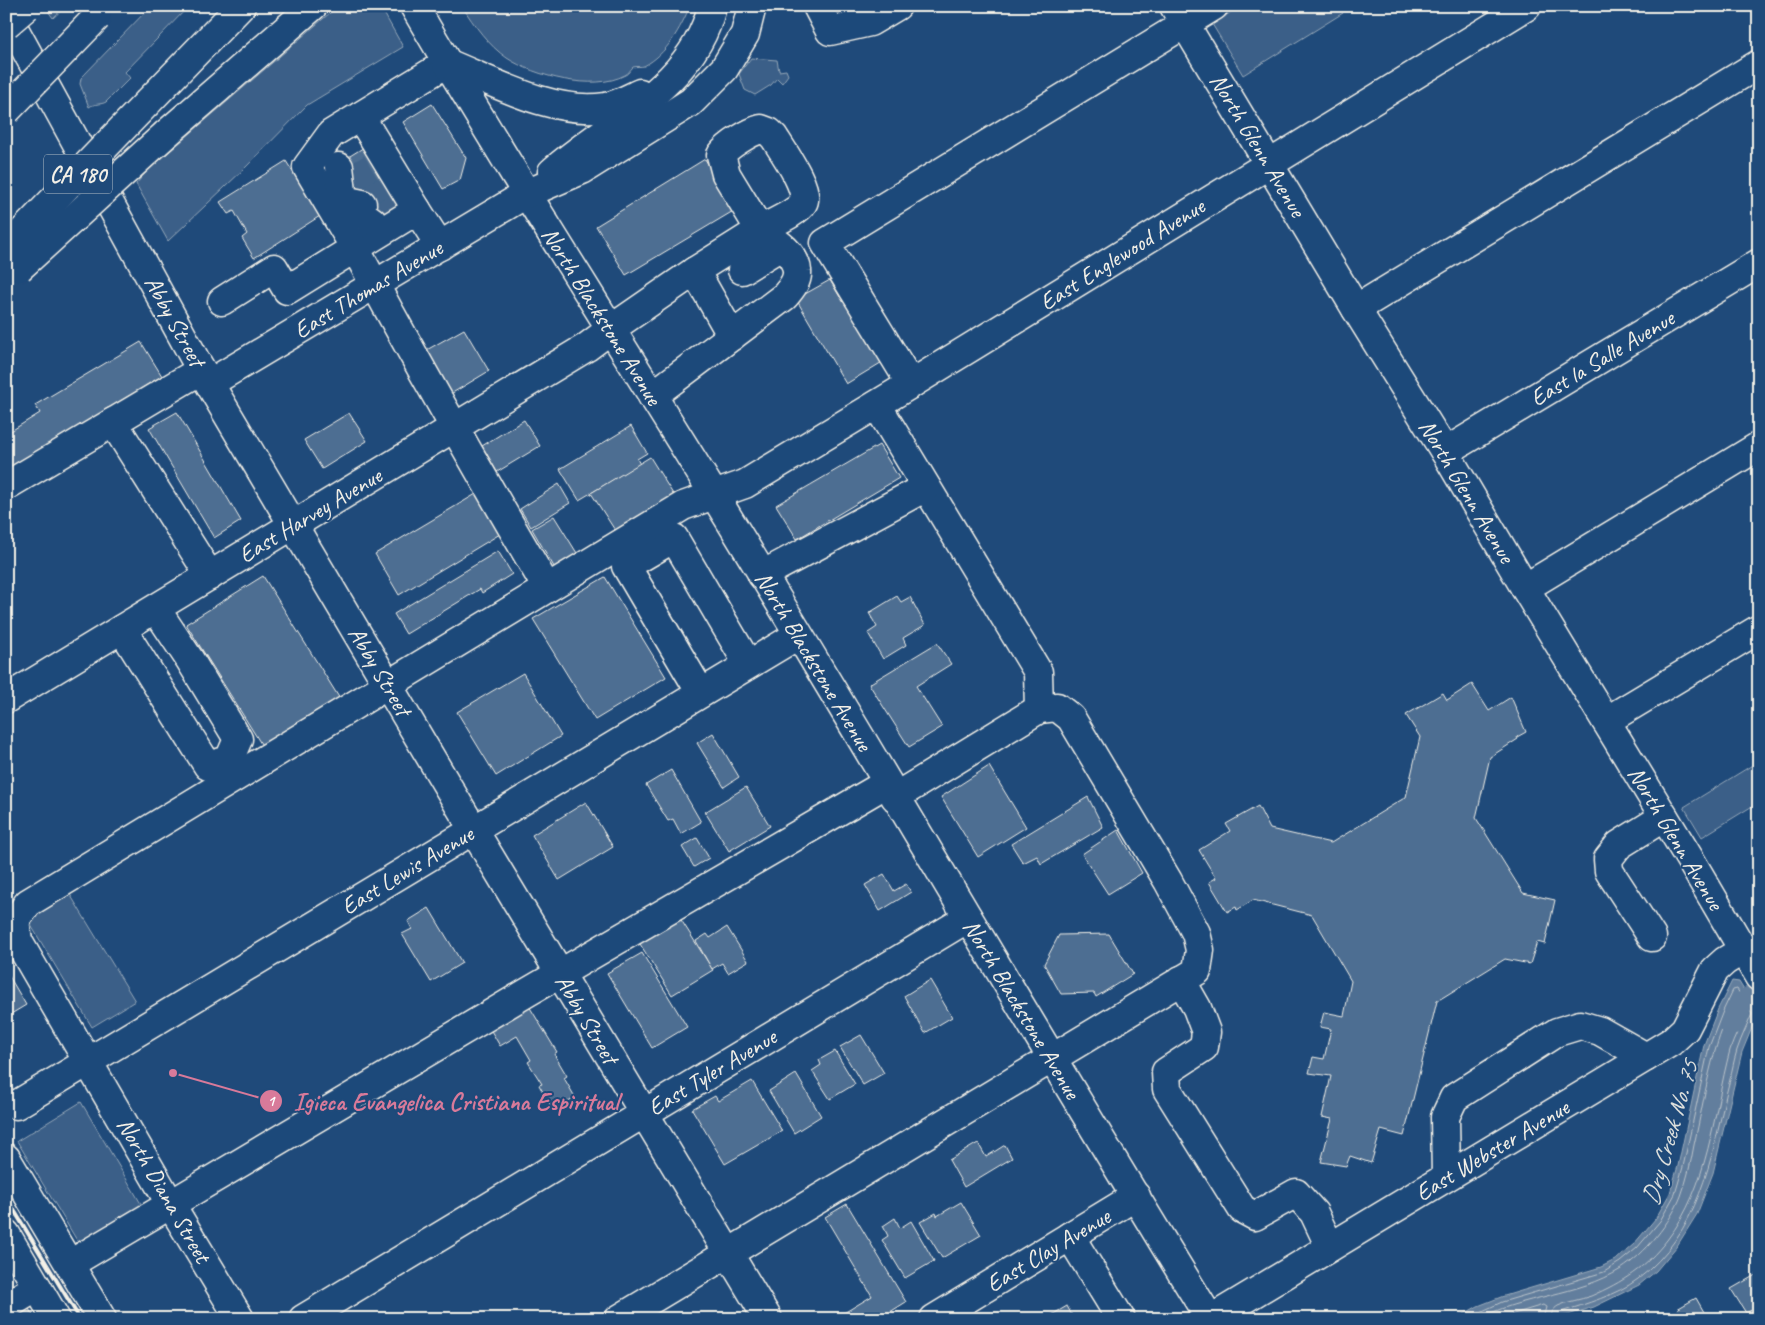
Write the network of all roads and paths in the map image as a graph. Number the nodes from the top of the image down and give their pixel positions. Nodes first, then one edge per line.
1 (27, 6) edge
2 (241, 6) edge
3 (313, 6) edge
4 (414, 6) edge
5 (712, 6) edge
6 (752, 6) edge
7 (817, 6) edge
8 (896, 6) edge
9 (1214, 6) edge
10 (1527, 6) edge
11 (102, 12) edge
12 (6, 14) edge
13 (1180, 15) edge
14 (6, 24) edge
15 (685, 62) junction
16 (447, 63) junction
17 (1759, 64) edge
18 (6, 111) edge
19 (360, 116) junction
20 (1269, 164) junction
21 (390, 180) junction
22 (526, 194) junction
23 (440, 246) junction
24 (781, 246) junction
25 (355, 248) junction
26 (10, 261) edge
27 (1759, 263) edge
28 (718, 278) junction
29 (375, 285) junction
30 (222, 301) dead end
31 (1356, 309) junction
32 (611, 329) junction
33 (732, 336) junction
34 (206, 377) junction
35 (912, 384) junction
36 (652, 396) junction
37 (877, 405) junction
38 (113, 422) junction
39 (454, 428) junction
40 (1759, 446) edge
41 (1445, 452) junction
42 (6, 486) edge
43 (926, 487) junction
44 (714, 494) junction
45 (293, 525) junction
46 (621, 556) junction
47 (762, 575) junction
48 (210, 576) junction
49 (547, 588) junction
50 (1525, 588) junction
51 (156, 608) junction
52 (122, 629) junction
53 (1759, 629) edge
54 (798, 635) junction
55 (748, 664) junction
56 (388, 684) junction
57 (701, 693) junction
58 (6, 699) edge
59 (1038, 709) junction
60 (1606, 721) junction
61 (891, 790) junction
62 (1664, 816) junction
63 (473, 830) junction
64 (968, 918) junction
65 (1652, 937) dead end
66 (12, 941) edge
67 (1752, 966) edge
68 (560, 973) junction
69 (1189, 975) junction
70 (1646, 1057) junction
71 (1052, 1059) junction
72 (89, 1061) junction
73 (16, 1105) dead end
74 (644, 1113) junction
75 (6, 1158) edge
76 (1446, 1177) junction
77 (1136, 1196) junction
78 (171, 1205) junction
79 (6, 1234) edge
80 (1070, 1236) junction
81 (1330, 1247) junction
82 (728, 1253) junction
83 (70, 1264) junction
84 (37, 1287) junction
85 (6, 1306) edge
86 (941, 1317) edge
87 (56, 1319) edge
88 (102, 1319) edge
89 (240, 1319) edge
90 (303, 1319) edge
91 (619, 1319) edge
92 (768, 1319) edge
93 (1121, 1319) edge
94 (1210, 1319) edge

1 - 14 main road, bridge
2 - 26 main road, CA 180, bridge
3 - 26 main road, bridge
4 - 16 main road, North Blackstone Avenue
5 - 15 main road
6 - 22 main road
7 - 8 main road
9 - 13 main road
10 - 20 main road, East Englewood Avenue
11 - 18 main road, bridge
12 - 34 main road, Abby Street
13 - 20 main road, North Glenn Avenue
13 - 35 main road
15 - 16 main road
15 - 22 main road
16 - 19 main road
16 - 22 main road, North Blackstone Avenue
17 - 31 main road
19 - 21 main road
19 - 25 main road
20 - 31 main road, North Glenn Avenue
20 - 35 main road, East Englewood Avenue
21 - 23 main road
21 - 25 main road
22 - 23 main road, East Thomas Avenue
22 - 32 main road, North Blackstone Avenue
23 - 29 main road, East Thomas Avenue
24 - 28 main road
24 - 28 main road
24 - 33 main road
25 - 29 main road
25 - 30 main road
27 - 41 main road, East la Salle Avenue
28 - 32 main road, East Harvey Avenue
28 - 33 main road
29 - 34 main road, East Thomas Avenue
29 - 39 main road
31 - 41 main road, North Glenn Avenue
32 - 36 main road, North Blackstone Avenue
32 - 39 main road, East Harvey Avenue
33 - 36 main road
34 - 38 main road, East Thomas Avenue
34 - 45 main road, Abby Street
35 - 37 main road, East Englewood Avenue
36 - 44 main road, North Blackstone Avenue
37 - 43 main road
37 - 44 main road, East Englewood Avenue
38 - 42 main road, East Thomas Avenue
38 - 48 main road
39 - 45 main road, East Harvey Avenue
39 - 49 main road
40 - 50 main road
41 - 50 main road, North Glenn Avenue
43 - 47 main road
43 - 59 main road
44 - 46 main road, East Englewood Avenue
44 - 47 main road, North Blackstone Avenue
45 - 48 main road, East Harvey Avenue
45 - 56 main road, Abby Street
46 - 49 main road
46 - 55 main road
46 - 57 main road
47 - 54 main road, North Blackstone Avenue
48 - 51 main road, East Harvey Avenue
49 - 56 main road
50 - 60 main road, North Glenn Avenue
51 - 52 main road, East Harvey Avenue
51 - 52 main road
52 - 58 main road, East Harvey Avenue
53 - 60 main road
54 - 55 main road, East Lewis Avenue
54 - 61 main road, North Blackstone Avenue
55 - 57 main road, East Lewis Avenue
56 - 63 main road, Abby Street
56 - 66 main road
57 - 63 main road, East Lewis Avenue
59 - 61 main road
59 - 69 main road
60 - 62 main road, North Glenn Avenue
61 - 64 main road, North Blackstone Avenue
61 - 68 main road
62 - 65 main road
62 - 67 main road, North Glenn Avenue
63 - 68 main road, Abby Street
63 - 72 main road, East Lewis Avenue
64 - 71 main road, North Blackstone Avenue
64 - 74 main road, East Tyler Avenue
66 - 72 main road
67 - 70 main road, East Webster Avenue
68 - 74 main road, Abby Street
68 - 78 main road
69 - 71 main road
69 - 81 main road
70 - 76 main road, East Webster Avenue
70 - 76 main road
71 - 77 main road, North Blackstone Avenue
71 - 82 main road
72 - 73 main road, East Lewis Avenue
72 - 78 main road, North Diana Street
74 - 82 main road, Abby Street
74 - 90 main road, East Tyler Avenue
75 - 83 main road
76 - 81 main road, East Webster Avenue
77 - 80 main road, East Clay Avenue
77 - 94 main road, North Blackstone Avenue
78 - 83 main road
78 - 89 main road, North Diana Street
79 - 84 main road
80 - 86 main road, East Clay Avenue
80 - 93 main road
81 - 94 main road, East Webster Avenue
82 - 91 main road
82 - 92 main road, Abby Street
83 - 88 main road
84 - 85 main road
84 - 87 main road

